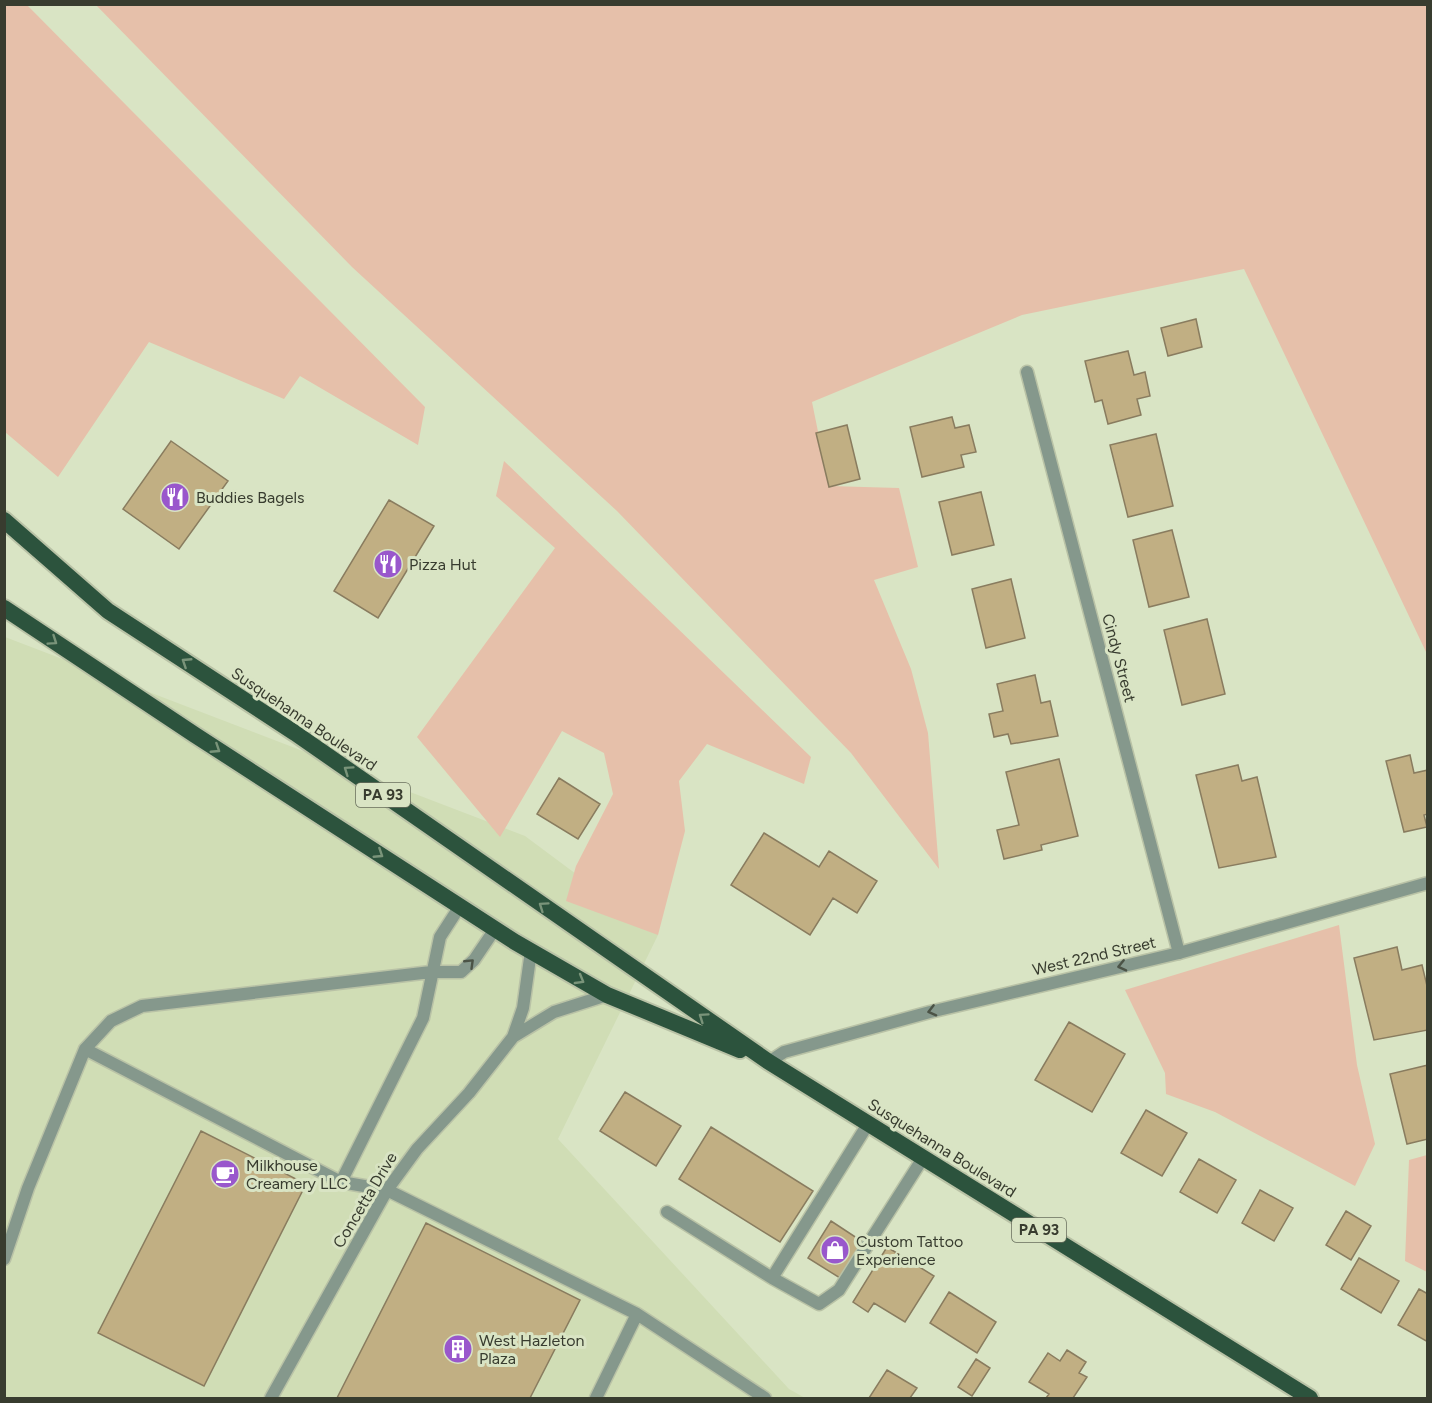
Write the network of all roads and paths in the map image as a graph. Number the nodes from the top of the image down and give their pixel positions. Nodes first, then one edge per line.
1 (1027, 372) dead end
2 (4, 520) edge
3 (4, 608) edge
4 (1428, 883) edge
5 (460, 906) junction
6 (495, 929) junction
7 (531, 951) junction
8 (1179, 953) junction
9 (431, 972) junction
10 (607, 995) junction
11 (513, 1037) junction
12 (85, 1049) junction
13 (769, 1062) junction
14 (868, 1124) junction
15 (924, 1158) junction
16 (341, 1182) junction
17 (387, 1190) junction
18 (667, 1212) dead end
19 (4, 1258) edge
20 (772, 1278) junction
21 (637, 1314) junction
22 (271, 1398) edge
23 (597, 1398) edge
24 (765, 1398) edge
25 (1310, 1398) edge

1 - 8 street, Cindy Street
13 -> 2 highway, Susquehanna Boulevard / PA 93
3 -> 5 highway, Susquehanna Boulevard / PA 93
4 - 8 street, West 22nd Street
5 - 6 highway, Susquehanna Boulevard / PA 93
5 - 9 street
6 - 7 highway, Susquehanna Boulevard / PA 93
9 -> 6 street
7 -> 10 highway, Susquehanna Boulevard / PA 93
7 - 11 street, Concetta Drive
8 -> 13 street, West 22nd Street
9 - 12 street
9 - 16 street
10 - 11 street, Concetta Drive
10 - 13 highway, Susquehanna Boulevard / PA 93
11 - 17 street, Concetta Drive
12 - 16 street
12 - 19 street
13 - 14 highway, Susquehanna Boulevard / PA 93
14 - 15 highway, Susquehanna Boulevard / PA 93
14 - 20 street
15 - 20 street
15 - 25 highway, Susquehanna Boulevard / PA 93
16 - 17 street
17 - 21 street
17 - 22 street, Concetta Drive
18 - 20 street
21 - 23 street
21 - 24 street

